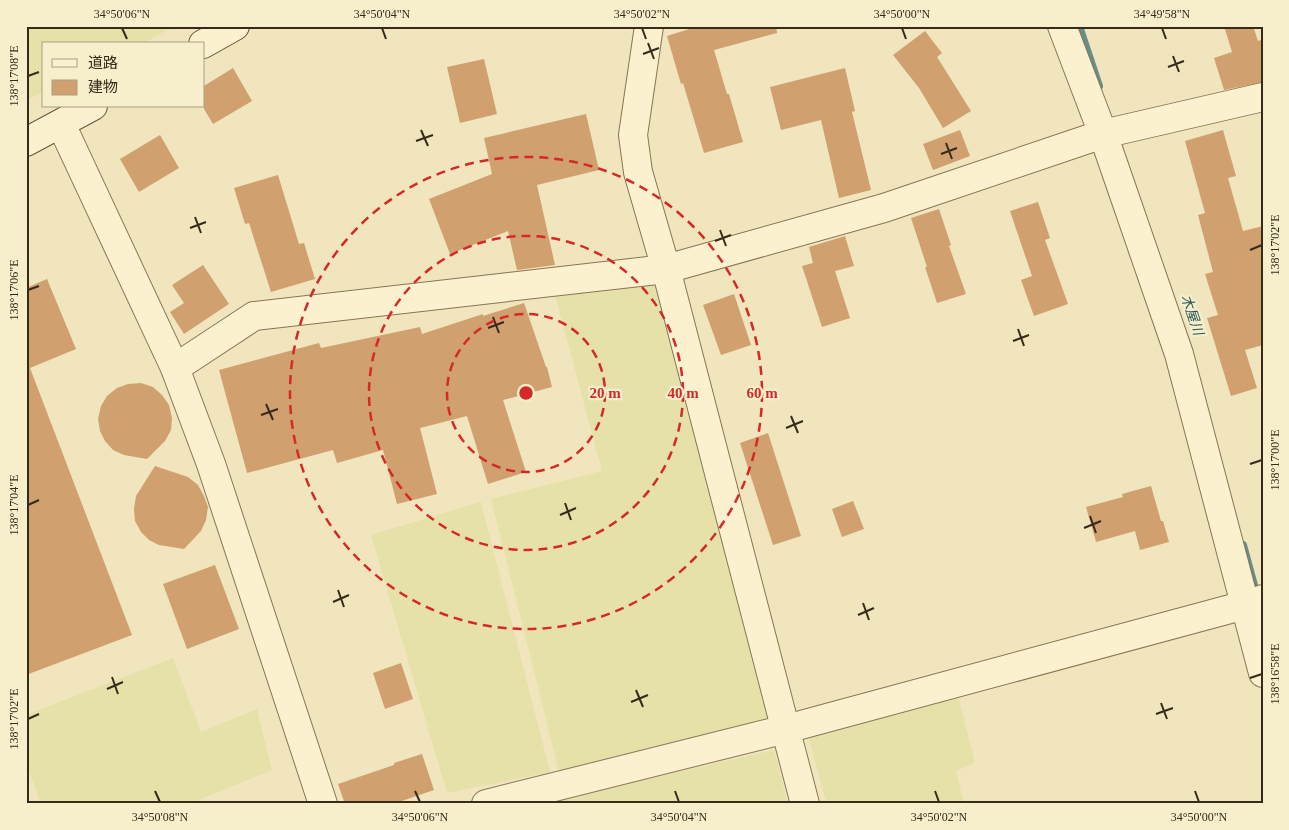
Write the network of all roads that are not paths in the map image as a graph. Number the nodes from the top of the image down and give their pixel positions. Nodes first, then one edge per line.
1 (649, 26) edge
2 (1062, 26) edge
3 (1263, 97) edge
4 (89, 108) edge
5 (61, 124) junction
6 (1112, 132) junction
7 (26, 142) edge
8 (666, 269) junction
9 (174, 368) junction
10 (1253, 602) edge
11 (1263, 673) edge
12 (786, 729) junction
13 (323, 804) edge
14 (486, 804) edge
15 (805, 804) edge

1 - 8 street
2 - 6 street
3 - 6 street
4 - 5 street
5 - 7 street
5 - 9 street
6 - 8 street
6 - 10 street
8 - 9 street
8 - 12 street
9 - 13 street
10 - 11 street
10 - 12 street
12 - 14 street
12 - 15 street

